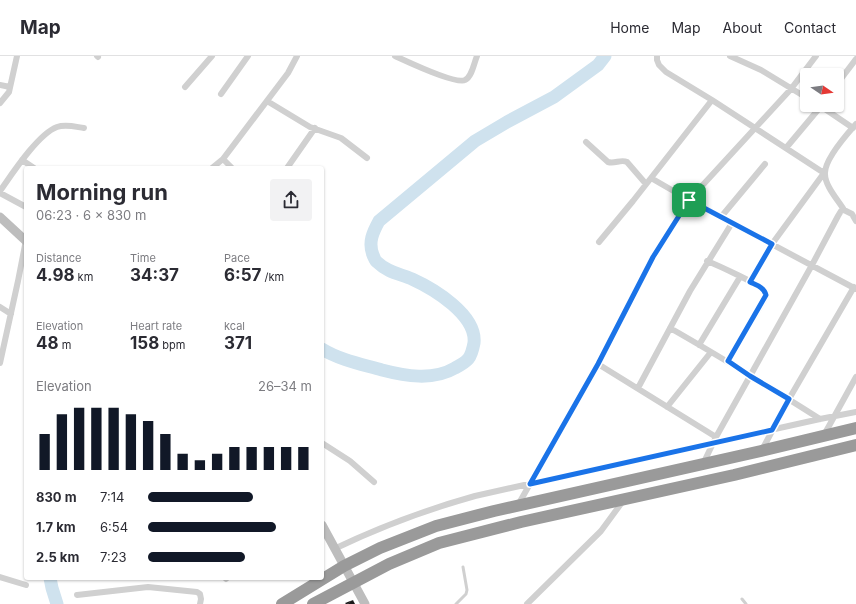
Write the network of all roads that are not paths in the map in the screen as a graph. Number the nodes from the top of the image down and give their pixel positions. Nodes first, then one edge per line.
1 (17, 56) edge
2 (212, 56) edge
3 (248, 56) edge
4 (296, 56) edge
5 (395, 56) edge
6 (477, 56) edge
7 (657, 56) edge
8 (730, 56) edge
9 (816, 56) edge
10 (856, 59) edge
11 (844, 75) edge
12 (0, 85) edge
13 (10, 87) junction
14 (185, 87) dead end
15 (791, 89) junction
16 (220, 94) dead end
17 (800, 94) edge
18 (712, 100) junction
19 (267, 101) junction
20 (0, 103) edge
21 (814, 112) edge
22 (831, 112) edge
23 (854, 126) edge
24 (84, 128) dead end
25 (315, 128) junction
26 (756, 128) junction
27 (586, 142) dead end
28 (786, 148) junction
29 (367, 158) dead end
30 (223, 159) junction
31 (22, 160) junction
32 (766, 164) dead end
33 (31, 166) edge
34 (214, 166) edge
35 (230, 166) edge
36 (288, 166) edge
37 (824, 173) junction
38 (651, 178) junction
39 (646, 184) junction
40 (0, 192) edge
41 (689, 200) junction
42 (24, 206) edge
43 (844, 210) junction
44 (0, 217) edge
45 (720, 217) junction
46 (856, 221) edge
47 (732, 222) junction
48 (24, 238) edge
49 (599, 242) dead end
50 (772, 244) junction
51 (24, 250) edge
52 (707, 261) junction
53 (812, 265) junction
54 (740, 277) junction
55 (750, 282) junction
56 (855, 288) edge
57 (0, 307) edge
58 (11, 314) junction
59 (670, 328) junction
60 (699, 345) junction
61 (711, 352) junction
62 (728, 361) junction
63 (0, 363) edge
64 (598, 364) junction
65 (750, 376) junction
66 (856, 377) edge
67 (638, 388) junction
68 (789, 399) junction
69 (667, 407) junction
70 (856, 412) edge
71 (834, 416) junction
72 (820, 419) junction
73 (856, 428) edge
74 (772, 430) junction
75 (823, 436) junction
76 (716, 437) junction
77 (324, 444) edge
78 (713, 444) junction
79 (856, 445) edge
80 (761, 451) junction
81 (703, 464) junction
82 (374, 482) dead end
83 (530, 484) junction
84 (624, 500) junction
85 (518, 506) junction
86 (324, 529) edge
87 (334, 549) junction
88 (344, 566) junction
89 (463, 567) dead end
90 (0, 577) edge
91 (324, 578) edge
92 (321, 580) edge
93 (353, 582) junction
94 (26, 585) dead end
95 (76, 595) dead end
96 (742, 599) dead end
97 (200, 604) edge
98 (282, 604) edge
99 (313, 604) edge
100 (365, 604) edge
101 (456, 604) edge
102 (527, 604) edge
103 (746, 604) edge

1 - 13 street
2 - 14 street
3 - 16 street
4 - 19 street
5 - 6 street
7 - 18 street
8 - 15 street
9 - 15 street
10 - 11 street
12 - 13 street
13 - 20 street
15 - 17 street
15 - 26 street
18 - 26 street
18 - 38 street
19 - 25 street
19 - 30 street
21 - 28 street
22 - 23 street
23 - 37 street
24 - 31 street
25 - 29 street
25 - 36 street
26 - 28 street
26 - 41 street
27 - 39 street
28 - 37 street
30 - 34 street
30 - 35 street
31 - 33 street
31 - 40 street
32 - 45 street
37 - 43 street
37 - 50 street
38 - 39 street
38 - 41 street
39 - 49 street
40 - 42 street
41 - 45 street
41 - 64 street
43 - 46 street
43 - 53 street
44 - 48 street
45 - 47 street
47 - 50 street
47 - 52 street
50 - 53 street
50 - 55 street
51 - 58 street
52 - 54 street
52 - 59 street
53 - 56 street
53 - 65 street
54 - 55 street
54 - 60 street
55 - 62 street
56 - 68 street
57 - 58 street
58 - 63 street
59 - 60 street
59 - 67 street
60 - 61 street
61 - 62 street
61 - 69 street
62 - 65 street
64 - 67 street
64 - 83 street
65 - 68 street
65 - 76 street
66 - 71 street
67 - 69 street
68 - 72 street
68 - 74 street
69 - 76 street
70 - 71 street
71 - 72 street
71 - 75 street
72 - 74 street
73 - 75 highway
74 - 78 street
74 - 80 street
75 - 80 highway
76 - 78 street
77 - 82 street
78 - 81 street
78 - 83 street
79 - 84 highway
80 - 81 highway
81 - 85 highway
83 - 85 street
83 - 87 street
84 - 93 highway
84 - 102 street
85 - 88 highway
86 - 87 street
87 - 88 street
88 - 91 highway
88 - 93 street
89 - 101 lane
90 - 94 street
92 - 98 highway
93 - 99 highway
93 - 100 street
95 - 97 street
96 - 103 lane

